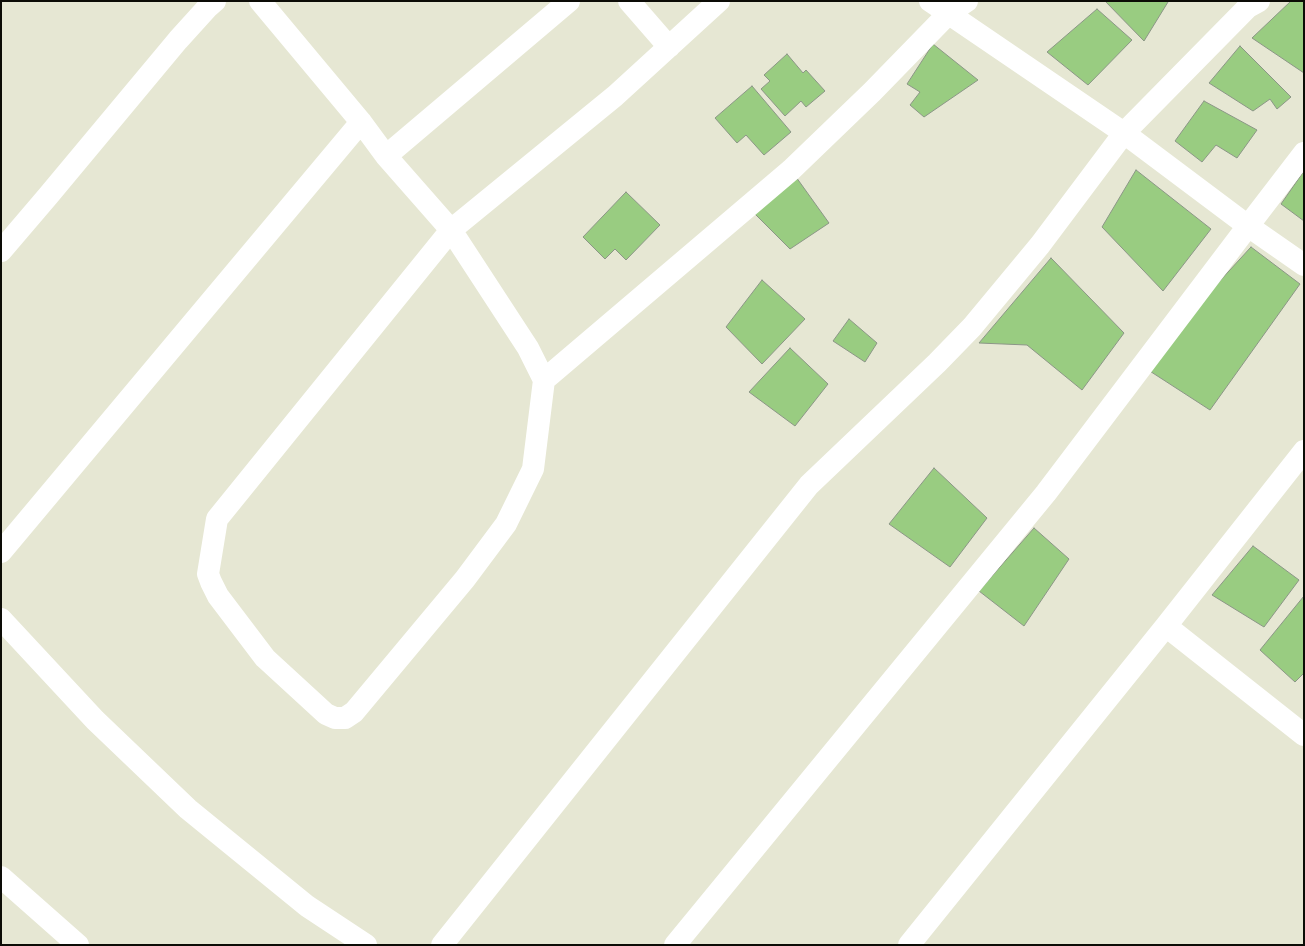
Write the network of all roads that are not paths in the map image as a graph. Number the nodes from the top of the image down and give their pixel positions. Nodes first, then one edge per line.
1 (215, 1) edge
2 (260, 1) edge
3 (569, 1) edge
4 (629, 1) edge
5 (719, 1) edge
6 (930, 1) edge
7 (967, 1) edge
8 (1259, 1) edge
9 (948, 14) junction
10 (669, 47) junction
11 (361, 122) junction
12 (1124, 133) junction
13 (1304, 153) edge
14 (386, 156) junction
15 (1248, 226) junction
16 (451, 230) junction
17 (1, 251) edge
18 (1304, 265) edge
19 (544, 380) junction
20 (1304, 451) edge
21 (1, 552) edge
22 (1, 619) edge
23 (1166, 626) junction
24 (1304, 735) edge
25 (1, 877) edge
26 (78, 945) edge
27 (366, 945) edge
28 (442, 945) edge
29 (675, 945) edge
30 (909, 945) edge

1 - 17 street
2 - 11 street
3 - 14 street
4 - 10 street
5 - 10 street
6 - 9 street
7 - 9 street
8 - 12 street
9 - 12 street
9 - 19 street
10 - 16 street
11 - 14 street
11 - 21 street
12 - 15 street
12 - 28 street
13 - 15 street
14 - 16 street
15 - 18 street
15 - 29 street
16 - 19 street
16 - 19 street
20 - 23 street
22 - 27 street
23 - 24 street
23 - 30 street
25 - 26 street

